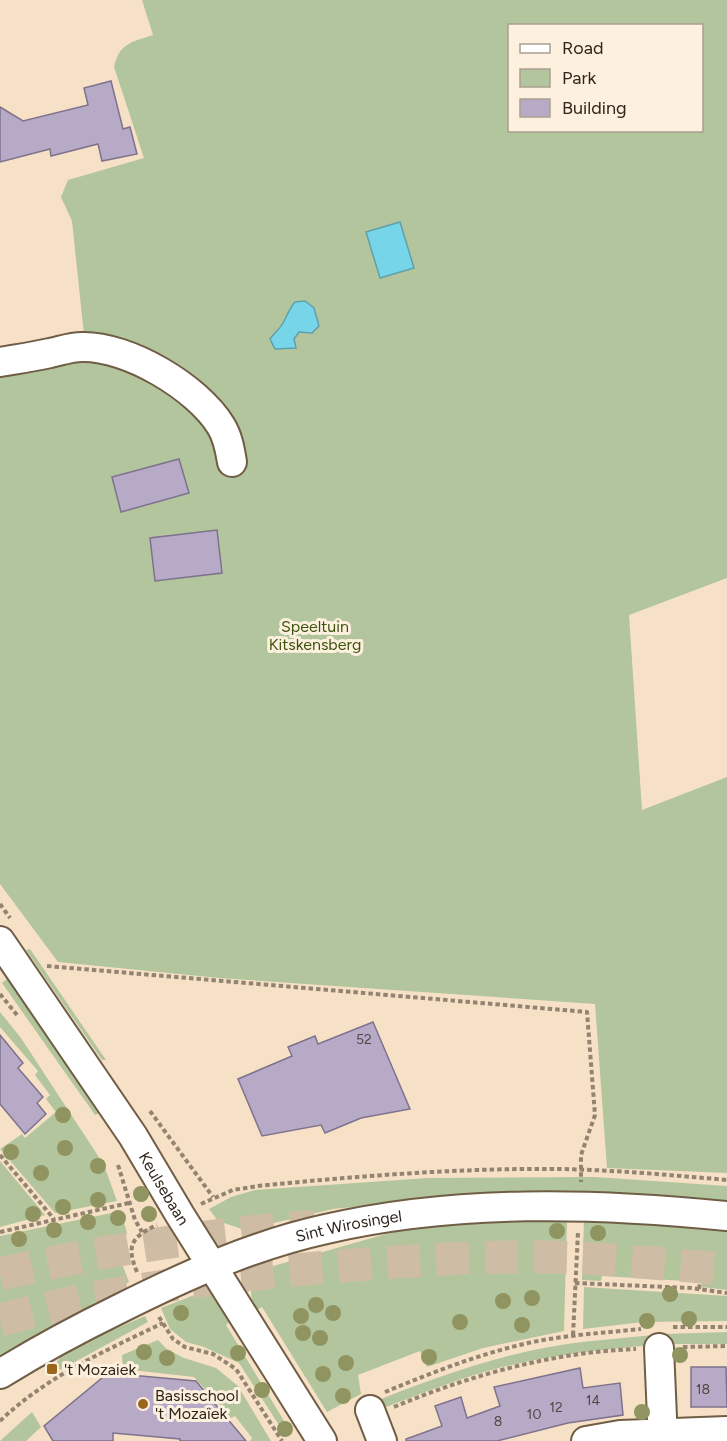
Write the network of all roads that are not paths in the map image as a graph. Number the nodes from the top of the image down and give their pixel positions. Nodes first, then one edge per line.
1 (0, 362) edge
2 (232, 462) dead end
3 (0, 941) edge
4 (727, 1216) edge
5 (211, 1265) junction
6 (658, 1335) road end
7 (0, 1374) edge
8 (727, 1431) edge
9 (663, 1438) edge
10 (322, 1441) edge
11 (586, 1441) edge

1 - 2 street
3 - 5 street, Keulsebaan
4 - 5 street, Sint Wirosingel
5 - 7 street, Sint Wirosingel
5 - 10 street, Keulsebaan
6 - 9 street
8 - 9 street
9 - 11 street

